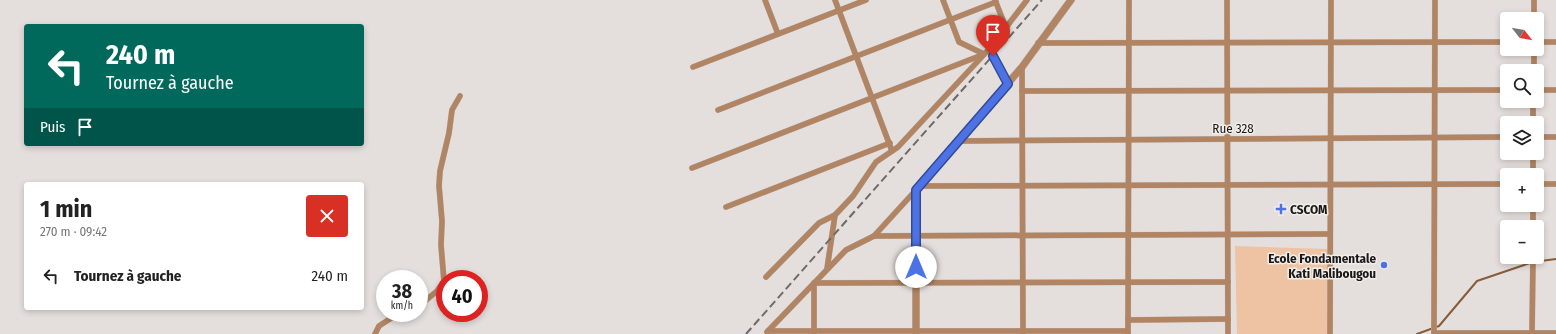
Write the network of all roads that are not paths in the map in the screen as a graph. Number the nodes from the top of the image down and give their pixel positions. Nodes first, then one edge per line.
1 (765, 0) edge
2 (835, 0) edge
3 (866, 0) edge
4 (943, 0) edge
5 (1027, 0) edge
6 (1071, 0) edge
7 (1129, 0) edge
8 (1227, 0) edge
9 (1331, 0) edge
10 (1434, 0) edge
11 (1534, 0) edge
12 (995, 1) edge
13 (839, 11) junction
14 (1534, 12) edge
15 (951, 20) junction
16 (1006, 28) junction
17 (778, 34) junction
18 (1434, 42) junction
19 (1500, 42) edge
20 (1544, 42) edge
21 (1556, 42) edge
22 (1129, 43) junction
23 (1227, 43) junction
24 (1330, 43) junction
25 (1038, 44) junction
26 (991, 47) junction
27 (984, 54) junction
28 (856, 56) junction
29 (694, 67) dead end
30 (1022, 67) junction
31 (1008, 84) junction
32 (1330, 90) junction
33 (1434, 90) junction
34 (1500, 90) edge
35 (1544, 90) edge
36 (1556, 90) edge
37 (1022, 91) junction
38 (1129, 91) junction
39 (1227, 91) junction
40 (460, 96) dead end
41 (872, 97) junction
42 (718, 110) dead end
43 (1544, 137) edge
44 (1556, 137) edge
45 (1330, 138) junction
46 (1434, 138) junction
47 (1500, 138) edge
48 (1228, 139) junction
49 (960, 140) junction
50 (1022, 140) junction
51 (1129, 140) junction
52 (890, 143) junction
53 (892, 151) junction
54 (692, 168) dead end
55 (1500, 184) edge
56 (1544, 184) edge
57 (1556, 184) edge
58 (1228, 185) junction
59 (1330, 185) junction
60 (1434, 185) junction
61 (1022, 186) junction
62 (1129, 186) junction
63 (918, 188) junction
64 (726, 207) dead end
65 (835, 215) junction
66 (1330, 234) junction
67 (1022, 235) junction
68 (1129, 235) junction
69 (1228, 235) junction
70 (874, 236) junction
71 (916, 236) junction
72 (1533, 264) edge
73 (827, 270) junction
74 (766, 277) dead end
75 (1128, 282) junction
76 (1228, 282) junction
77 (814, 283) junction
78 (916, 283) junction
79 (1022, 283) junction
80 (428, 298) edge
81 (1128, 320) junction
82 (1228, 320) junction
83 (385, 322) edge
84 (767, 333) edge
85 (814, 333) edge
86 (916, 333) edge
87 (1023, 333) edge
88 (1128, 333) edge
89 (1556, 333) edge
90 (375, 334) edge
91 (1228, 334) edge
92 (1330, 334) edge
93 (1434, 334) edge
94 (1532, 334) edge

1 - 17 street
2 - 13 street
3 - 13 street
4 - 15 street
5 - 16 street
6 - 25 street
7 - 22 street
8 - 23 street
9 - 24 street
10 - 18 street
11 - 14 street
12 - 15 street
12 - 16 street
13 - 17 street
13 - 28 street
15 - 27 street
15 - 28 street
16 - 26 street
17 - 29 street
18 - 19 street
18 - 24 street
18 - 33 street
20 - 21 street
22 - 23 street
22 - 25 street
22 - 38 street
23 - 24 street
23 - 39 street
24 - 32 street
25 - 30 street
26 - 27 street
26 - 31 street
27 - 41 street
27 - 53 street
28 - 41 street
28 - 42 street
30 - 31 street
30 - 37 street
31 - 49 street
32 - 33 street
32 - 39 street
32 - 45 street
33 - 34 street
33 - 46 street
35 - 36 street
37 - 38 street
37 - 50 street
38 - 39 street
38 - 51 street
39 - 48 street
40 - 80 street
41 - 52 street
41 - 54 street
43 - 44 street
45 - 46 street, Rue 328
45 - 48 street, Rue 328
45 - 59 street
46 - 47 street, Rue 328
46 - 60 street
48 - 51 street, Rue 328
48 - 58 street
49 - 50 street, Rue 328
49 - 63 street
50 - 51 street, Rue 328
50 - 61 street
51 - 62 street
52 - 53 street
52 - 64 street
53 - 65 street
55 - 60 street
56 - 57 street
58 - 59 street
58 - 62 street
58 - 69 street
59 - 60 street
59 - 66 street
60 - 93 street
61 - 62 street
61 - 63 street
61 - 67 street
62 - 68 street
63 - 70 street
63 - 71 street
65 - 73 street
65 - 74 street
66 - 69 street
66 - 92 street
67 - 68 street
67 - 71 street
67 - 79 street
68 - 69 street
68 - 75 street
69 - 76 street
70 - 71 street
70 - 73 street
71 - 78 street
72 - 94 street
73 - 77 street
75 - 76 street
75 - 79 street
75 - 81 street
76 - 82 street
77 - 78 street
77 - 84 street
77 - 85 street
78 - 79 street
78 - 86 street
79 - 87 street
81 - 82 street
81 - 88 street
82 - 91 street
83 - 90 street
84 - 85 street
85 - 86 street
86 - 87 street
87 - 88 street
89 - 94 street
93 - 94 street

